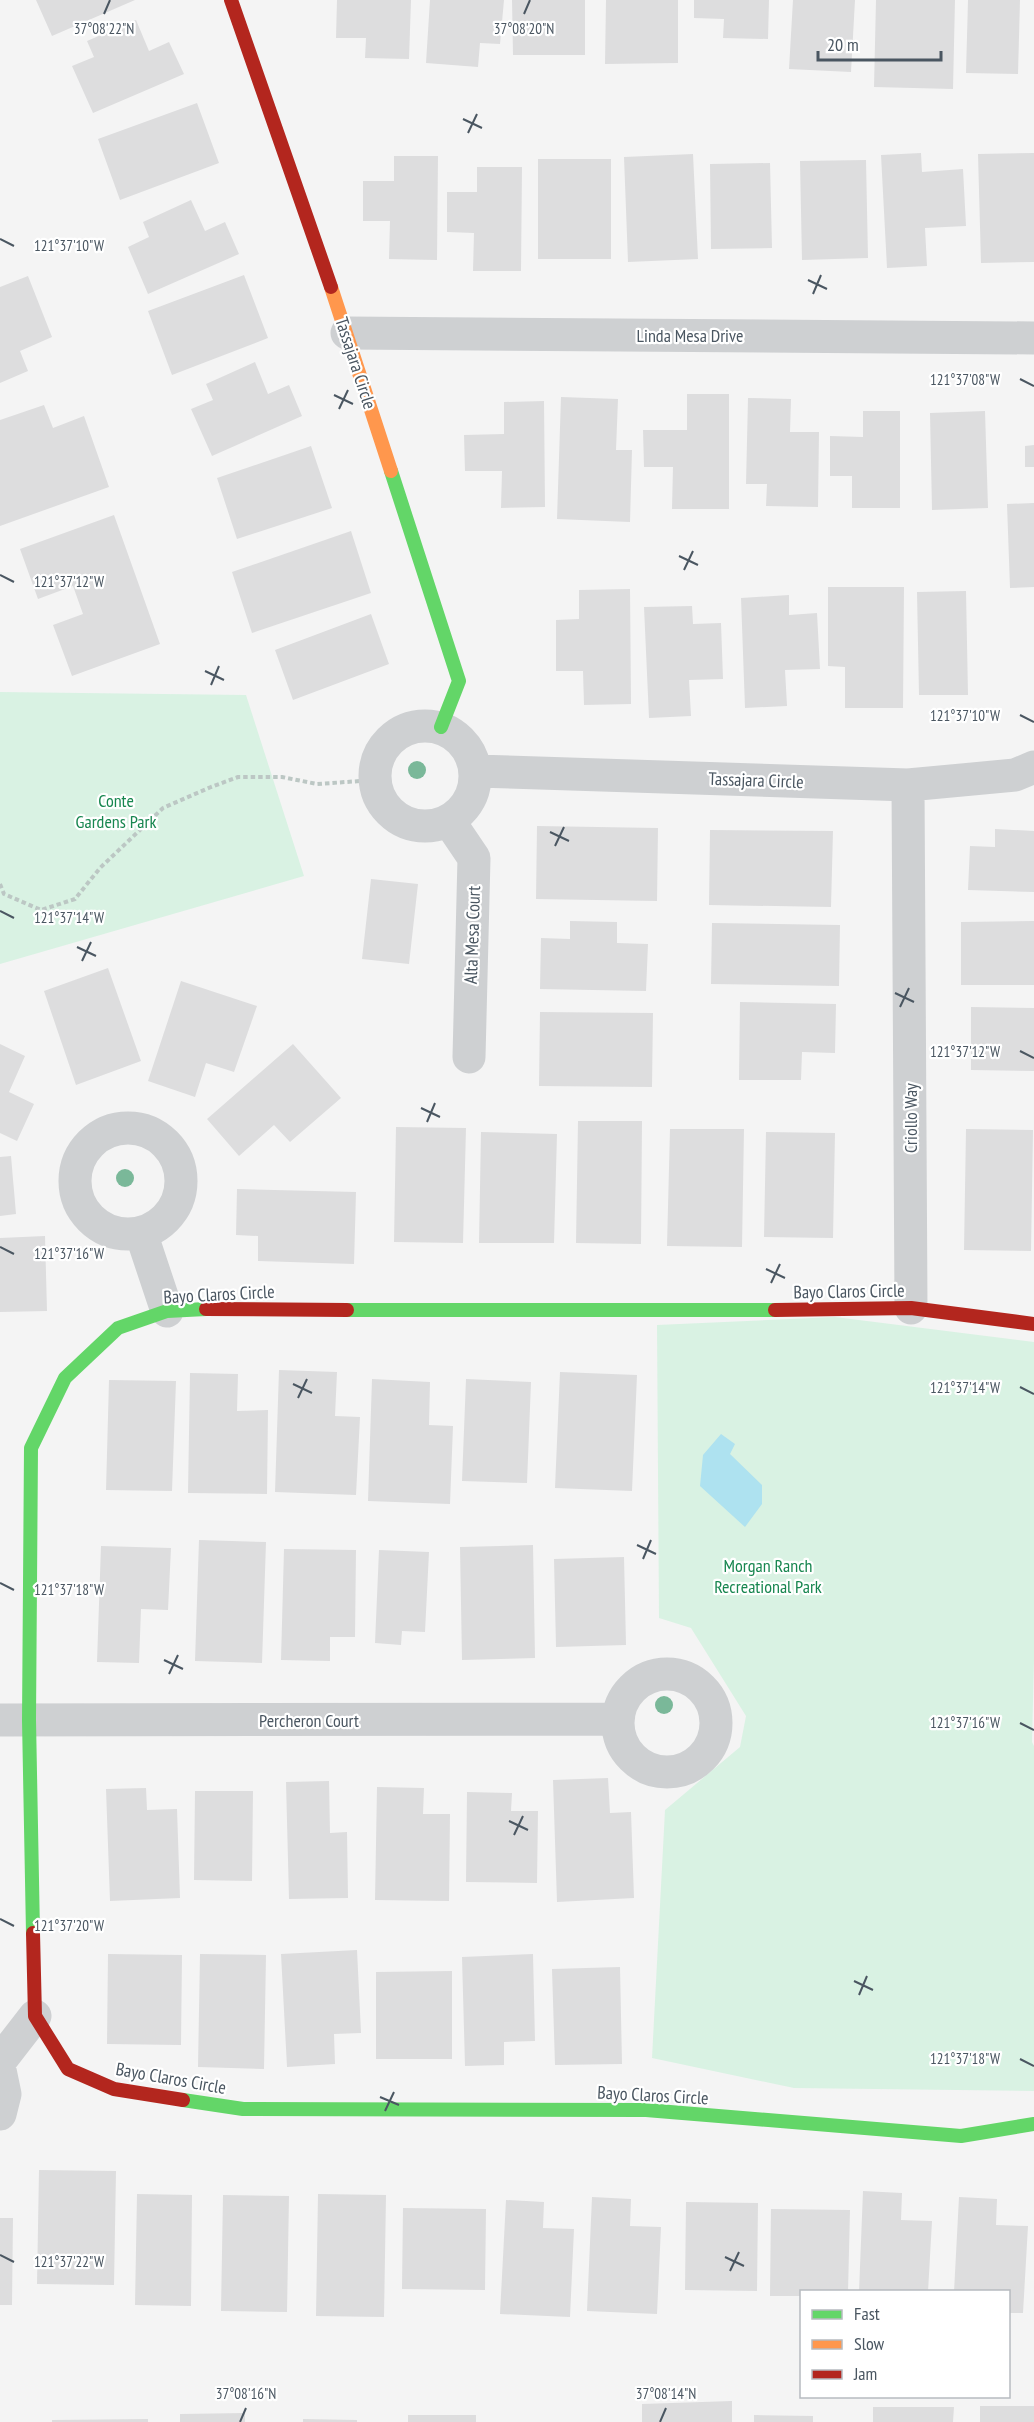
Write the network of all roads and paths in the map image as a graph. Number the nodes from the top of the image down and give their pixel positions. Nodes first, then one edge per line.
1 (231, 0) edge
2 (347, 333) junction
3 (1034, 338) edge
4 (441, 727) junction
5 (1034, 767) edge
6 (476, 771) junction
7 (375, 780) junction
8 (908, 785) junction
9 (448, 821) junction
10 (0, 884) edge
11 (469, 1057) dead end
12 (141, 1233) dead end
13 (911, 1308) junction
14 (167, 1311) junction
15 (1034, 1324) edge
16 (618, 1719) dead end
17 (15, 1720) edge
18 (35, 2016) junction
19 (0, 2061) edge
20 (0, 2070) edge
21 (0, 2114) edge
22 (1034, 2124) edge

1 - 2 street, Tassajara Circle
2 - 3 street, Linda Mesa Drive
2 - 4 street, Tassajara Circle
4 - 6 street
4 - 7 street
5 - 8 street, Tassajara Circle
6 - 8 street, Tassajara Circle
6 - 9 street
7 - 9 street
7 - 10 path
8 - 13 street, Criollo Way
9 - 11 street, Alta Mesa Court
12 - 14 street
13 - 14 street, Bayo Claros Circle
13 - 15 street, Bayo Claros Circle
14 - 17 street, Bayo Claros Circle
16 - 17 street, Percheron Court
17 - 18 street, Bayo Claros Circle
18 - 19 street
18 - 22 street, Bayo Claros Circle
20 - 21 street

